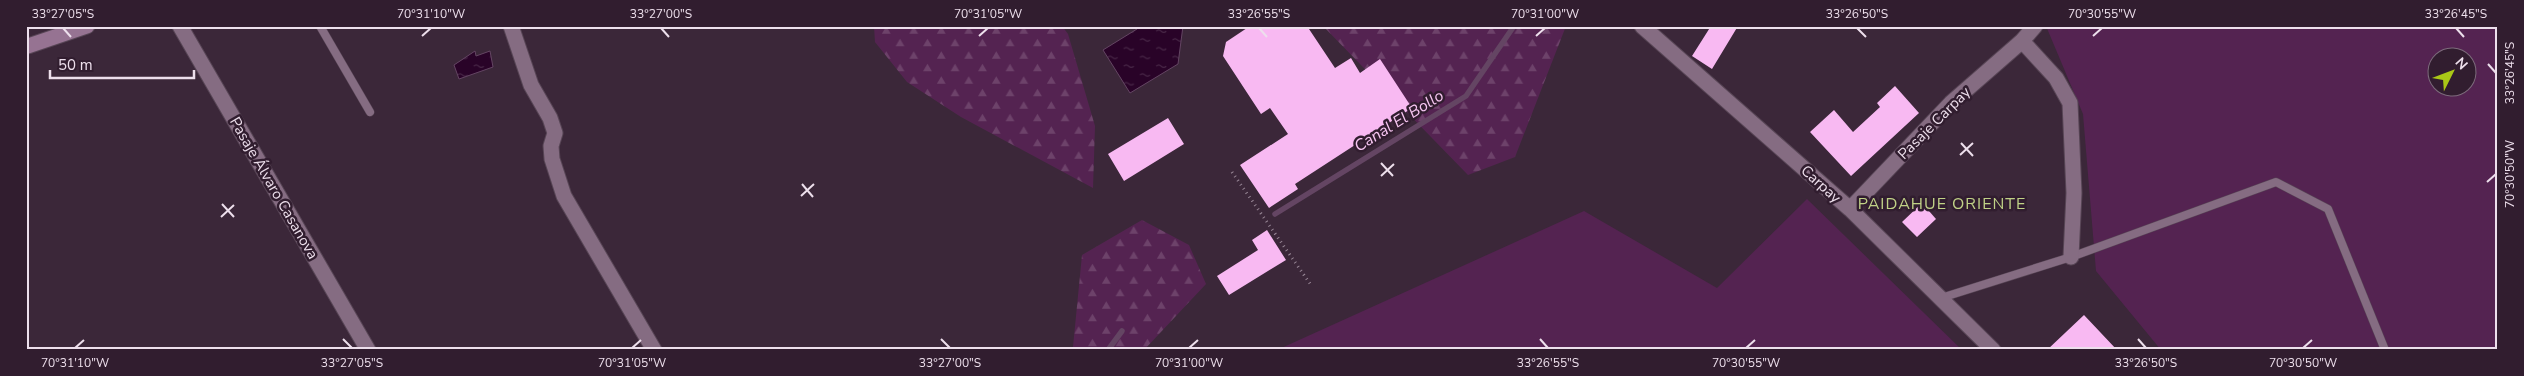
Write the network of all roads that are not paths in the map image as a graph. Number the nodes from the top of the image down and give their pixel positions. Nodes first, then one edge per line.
1 (54, 26) edge
2 (86, 26) edge
3 (180, 26) edge
4 (320, 26) edge
5 (511, 26) edge
6 (1642, 26) edge
7 (2035, 26) edge
8 (2022, 41) junction
9 (27, 47) edge
10 (370, 112) dead end
11 (1850, 210) junction
12 (2071, 257) junction
13 (1940, 298) junction
14 (368, 350) edge
15 (654, 350) edge
16 (1992, 350) edge
17 (2385, 350) edge

1 - 9 street
2 - 9 street
3 - 14 street, Pasaje Álvaro Casanova
4 - 10 lane
5 - 15 street
6 - 11 street, Carpay
7 - 8 street, Pasaje Carpay
8 - 11 street, Pasaje Carpay
8 - 12 street
11 - 13 street, Carpay
12 - 13 lane
12 - 17 lane
13 - 16 street, Carpay

